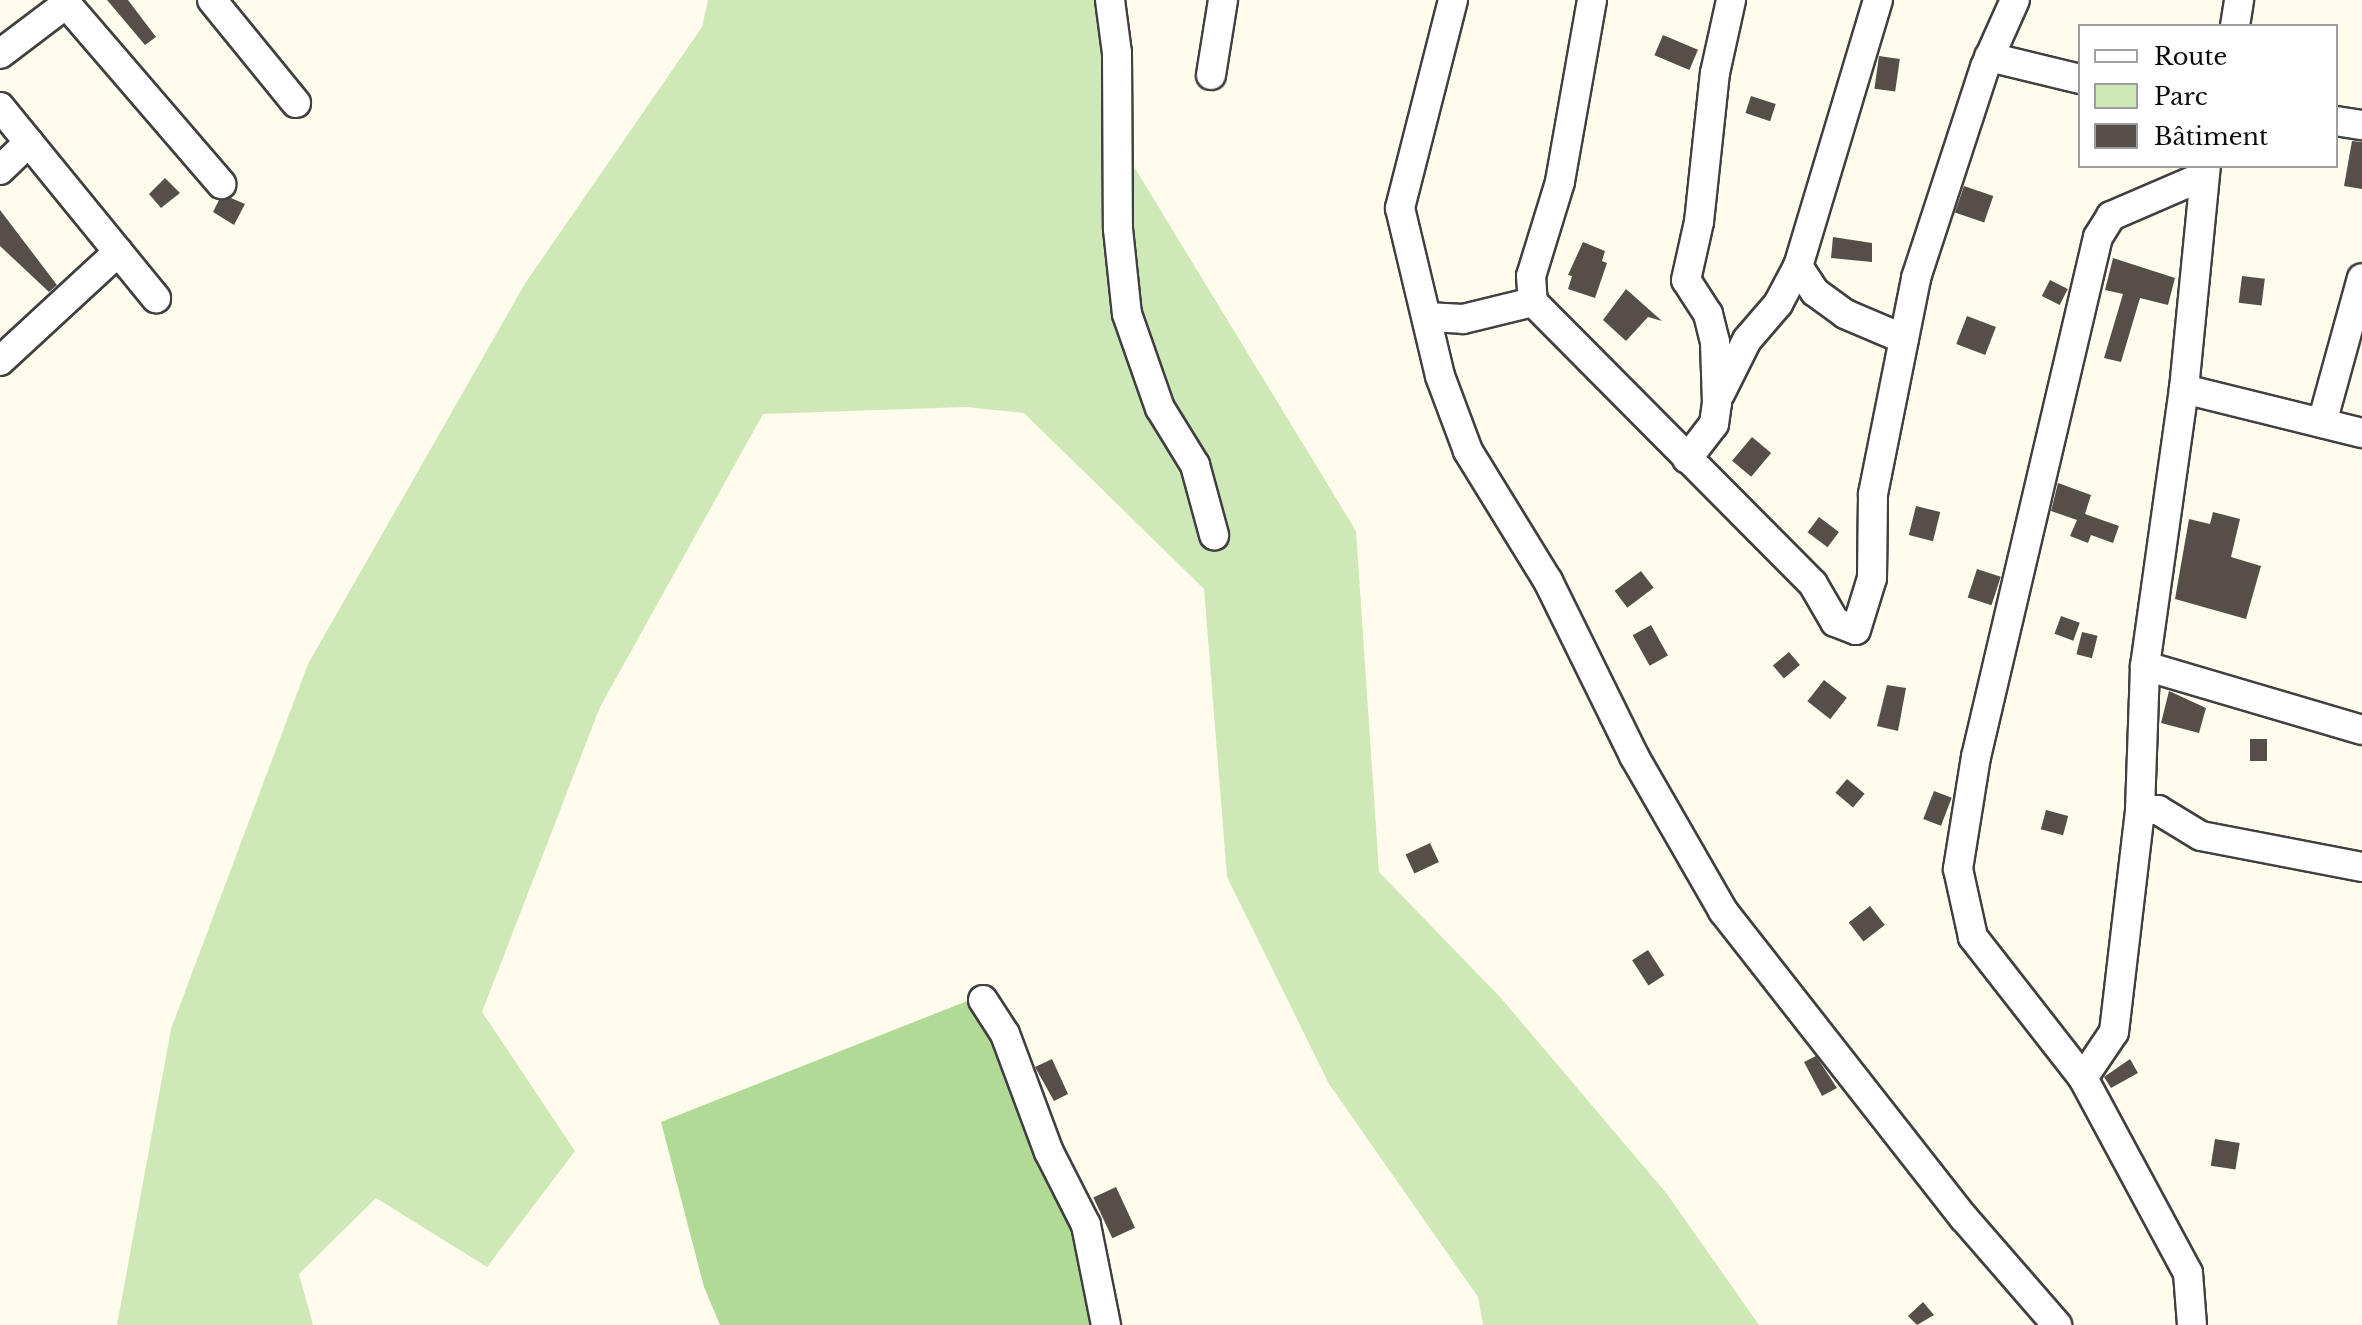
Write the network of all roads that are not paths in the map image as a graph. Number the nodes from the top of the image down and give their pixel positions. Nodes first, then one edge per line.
1 (212, 0) edge
2 (1110, 0) edge
3 (1223, 0) edge
4 (1453, 0) edge
5 (1592, 0) edge
6 (1731, 0) edge
7 (1878, 0) edge
8 (2015, 0) edge
9 (2239, 0) edge
10 (65, 2) edge
11 (2235, 24) edge
12 (0, 54) edge
13 (1989, 57) junction
14 (1211, 75) dead end
15 (2078, 79) edge
16 (296, 103) dead end
17 (0, 107) edge
18 (2338, 121) edge
19 (2362, 125) edge
20 (29, 142) junction
21 (0, 170) edge
22 (2205, 171) edge
23 (221, 184) dead end
24 (118, 252) junction
25 (1798, 266) junction
26 (2362, 278) edge
27 (156, 298) dead end
28 (1533, 302) junction
29 (1427, 317) junction
30 (1904, 339) junction
31 (0, 361) edge
32 (2184, 389) junction
33 (1717, 403) junction
34 (2322, 423) junction
35 (2362, 433) edge
36 (1687, 459) junction
37 (1214, 535) dead end
38 (2145, 666) junction
39 (2362, 730) edge
40 (2140, 810) junction
41 (2362, 867) edge
42 (983, 1000) dead end
43 (2083, 1078) junction
44 (1106, 1325) edge
45 (2057, 1325) edge
46 (2192, 1325) edge

1 - 16 street
2 - 37 street
3 - 14 street
4 - 29 street
5 - 28 street
6 - 33 street
7 - 25 street
8 - 13 street
9 - 11 street
10 - 12 street
10 - 23 street
13 - 15 street
13 - 30 street
17 - 20 street
18 - 19 street
20 - 21 street
20 - 24 street
22 - 32 street
22 - 43 street
24 - 27 street
24 - 31 street
25 - 30 street
25 - 33 street
26 - 34 street
28 - 29 street
28 - 36 street
29 - 45 street
30 - 36 street
32 - 34 street
32 - 38 street
33 - 36 street
34 - 35 street
38 - 39 street
38 - 40 street
40 - 41 street
40 - 43 street
42 - 44 street
43 - 46 street

